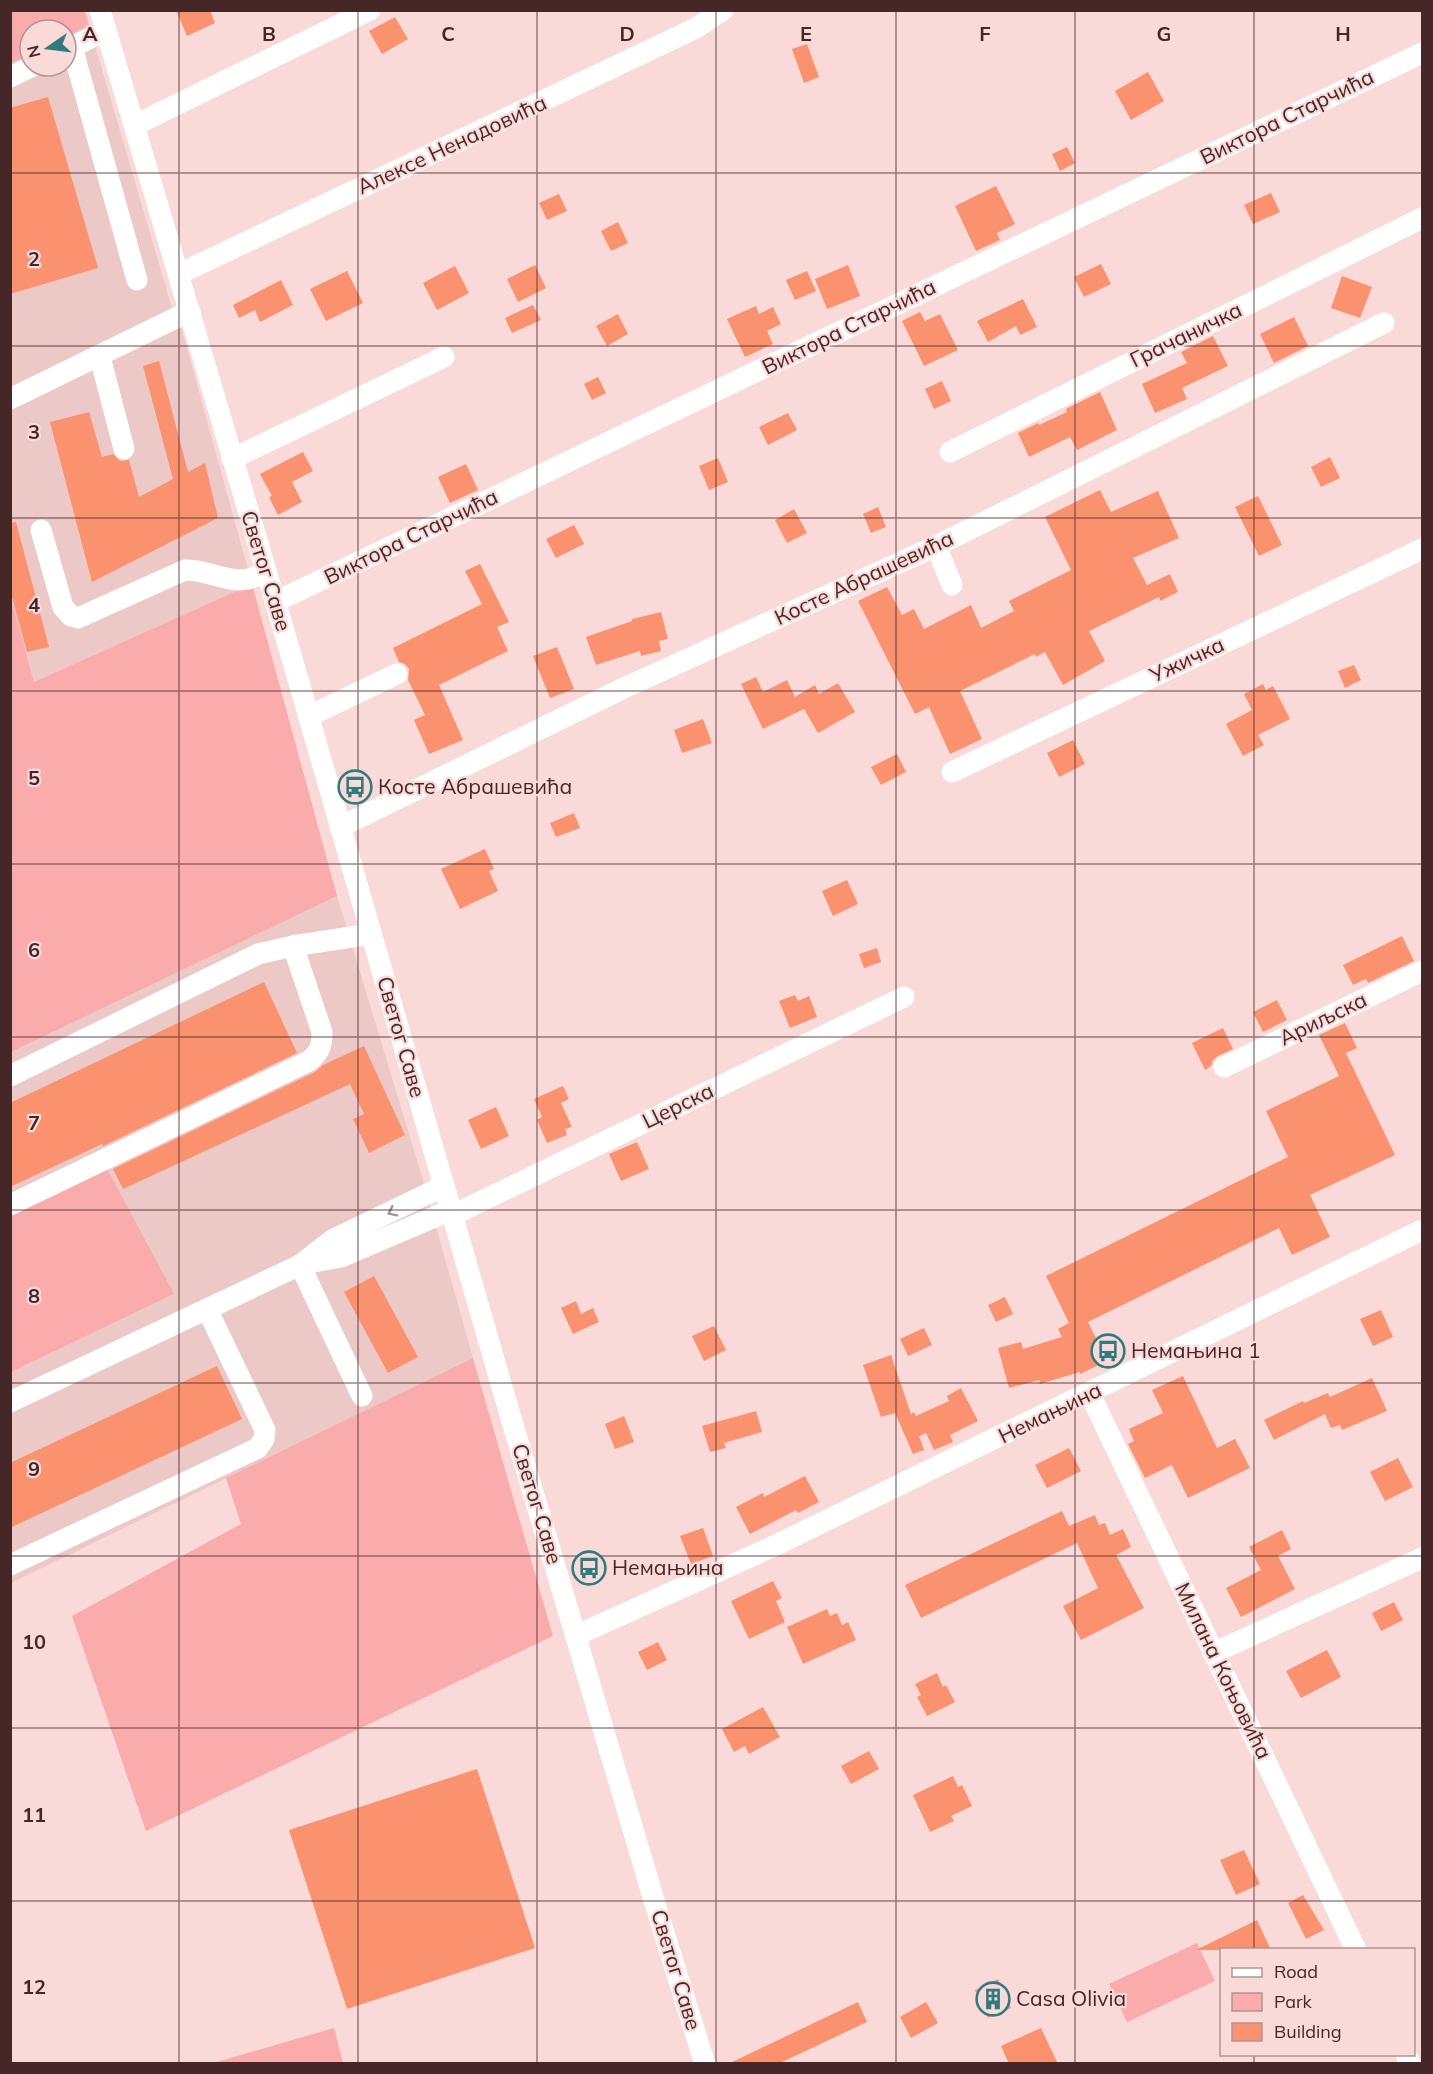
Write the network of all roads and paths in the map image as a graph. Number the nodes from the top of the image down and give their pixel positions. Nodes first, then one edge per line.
1 (370, 10) edge
2 (723, 10) edge
3 (103, 20) edge
4 (78, 41) edge
5 (1422, 53) edge
6 (78, 78) edge
7 (135, 125) junction
8 (1422, 218) edge
9 (179, 274) junction
10 (137, 280) dead end
11 (190, 311) junction
12 (1384, 323) dead end
13 (100, 357) junction
14 (444, 357) dead end
15 (10, 399) edge
16 (124, 449) dead end
17 (950, 452) dead end
18 (232, 459) junction
19 (40, 530) dead end
20 (936, 546) junction
21 (1422, 549) edge
22 (266, 572) junction
23 (952, 585) dead end
24 (275, 602) junction
25 (397, 674) dead end
26 (309, 716) junction
27 (952, 772) dead end
28 (340, 827) junction
29 (371, 934) junction
30 (293, 946) junction
31 (1422, 971) edge
32 (904, 997) dead end
33 (1224, 1067) dead end
34 (10, 1076) edge
35 (444, 1186) junction
36 (10, 1205) edge
37 (452, 1213) junction
38 (1422, 1230) edge
39 (300, 1265) junction
40 (207, 1309) junction
41 (1090, 1394) junction
42 (362, 1396) dead end
43 (10, 1402) edge
44 (1422, 1558) edge
45 (10, 1565) edge
46 (577, 1635) junction
47 (1213, 1653) junction
48 (1355, 1948) edge
49 (705, 2064) edge

1 - 7 street
2 - 9 street, Алексе Ненадовића
3 - 4 street
3 - 7 street, Светог Саве
5 - 24 street, Виктора Старчића
6 - 10 street
7 - 9 street, Светог Саве
8 - 17 street, Грачаничка
9 - 11 street, Светог Саве
11 - 13 street
11 - 18 street, Светог Саве
12 - 20 street, Косте Абрашевића
13 - 15 street
13 - 16 street
14 - 18 street
18 - 22 street, Светог Саве
19 - 22 street
20 - 23 street
20 - 28 street, Косте Абрашевића
21 - 27 street, Ужичка
22 - 24 street, Светог Саве
24 - 26 street, Светог Саве
25 - 26 street
26 - 28 street, Светог Саве
28 - 29 street, Светог Саве
29 - 30 street
29 - 35 street, Светог Саве
30 - 34 street
30 - 36 street
31 - 33 street, Ариљска
32 - 37 street, Церска
35 - 37 street, Светог Саве
35 -> 39 street
37 - 39 street, Церска
37 - 46 street, Светог Саве
38 - 41 street, Немањина
39 - 40 street
39 - 42 street
40 - 43 street
40 - 45 street
41 - 46 street, Немањина
41 - 47 street, Милана Коњовића
44 - 47 street
46 - 49 street, Светог Саве
47 - 48 street, Милана Коњовића

